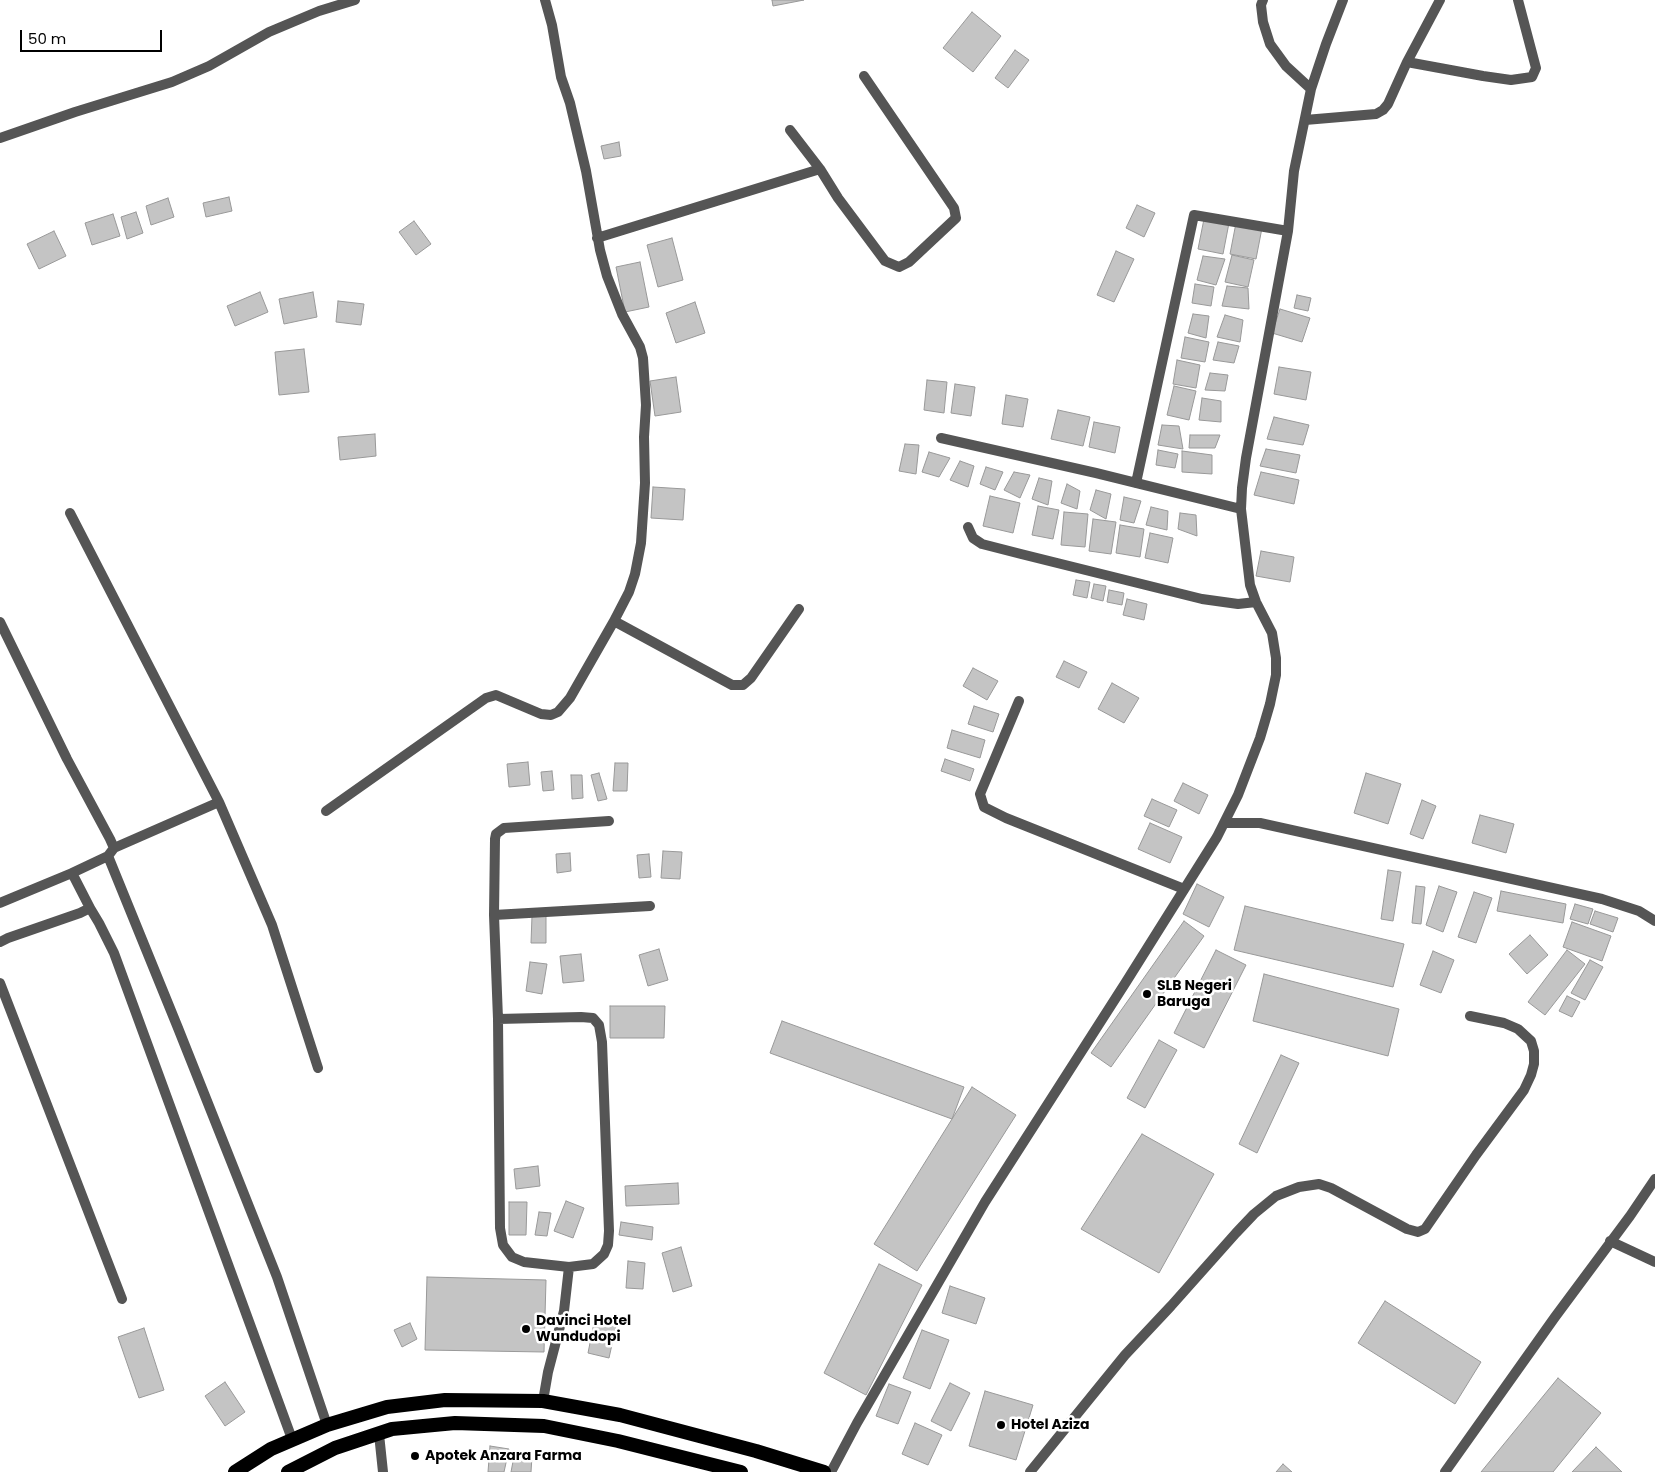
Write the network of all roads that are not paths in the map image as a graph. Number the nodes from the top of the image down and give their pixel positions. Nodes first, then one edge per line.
1 (355, 0) edge
2 (546, 0) edge
3 (1263, 0) edge
4 (1343, 0) edge
5 (1440, 0) edge
6 (1518, 0) edge
7 (1407, 62) junction
8 (864, 76) dead end
9 (1311, 89) junction
10 (1305, 120) junction
11 (790, 130) dead end
12 (0, 138) edge
13 (820, 169) junction
14 (1288, 231) junction
15 (597, 238) junction
16 (941, 438) dead end
17 (1136, 483) junction
18 (1241, 509) junction
19 (70, 513) dead end
20 (968, 527) dead end
21 (1256, 602) junction
22 (799, 608) dead end
23 (0, 622) edge
24 (614, 622) junction
25 (1019, 701) dead end
26 (219, 802) junction
27 (326, 811) dead end
28 (609, 821) dead end
29 (1225, 823) junction
30 (111, 852) junction
31 (72, 873) junction
32 (1184, 889) junction
33 (0, 903) edge
34 (650, 906) dead end
35 (90, 908) junction
36 (494, 915) junction
37 (1655, 921) edge
38 (0, 942) edge
39 (0, 983) edge
40 (1470, 1016) dead end
41 (498, 1019) junction
42 (318, 1068) dead end
43 (1655, 1179) edge
44 (1610, 1241) junction
45 (1655, 1262) edge
46 (569, 1267) junction
47 (122, 1298) dead end
48 (543, 1401) junction
49 (327, 1425) junction
50 (379, 1434) junction
51 (292, 1439) junction
52 (235, 1472) edge
53 (288, 1472) edge
54 (383, 1472) edge
55 (741, 1472) edge
56 (824, 1472) edge
57 (831, 1472) edge
58 (1030, 1472) edge
59 (1445, 1472) edge

1 - 12 street
2 - 15 street
3 - 9 street
4 - 9 street
5 - 7 street
6 - 7 street
7 - 10 street
8 - 13 street
9 - 10 street
10 - 14 street
11 - 13 street
13 - 15 street
14 - 17 street
14 - 18 street
15 - 24 street
16 - 17 street
17 - 18 street
18 - 21 street
19 - 26 street
20 - 21 street
21 - 29 street
22 - 24 street
23 - 30 street
24 - 27 street
25 - 32 street
26 - 30 street
26 - 42 street
28 - 36 street
29 - 32 street
29 - 37 street
30 - 31 street
30 - 49 street
31 - 33 street
31 - 35 street
32 - 57 street
34 - 36 street
35 - 38 street
35 - 51 street
36 - 41 street
39 - 47 street
40 - 58 street
41 - 46 street
41 - 46 street
43 - 44 street
44 - 45 street
44 - 59 street
46 - 48 street
48 - 49 highway
48 - 56 highway
49 - 51 highway
50 - 53 highway
50 - 54 street
50 - 55 highway
51 - 52 highway

